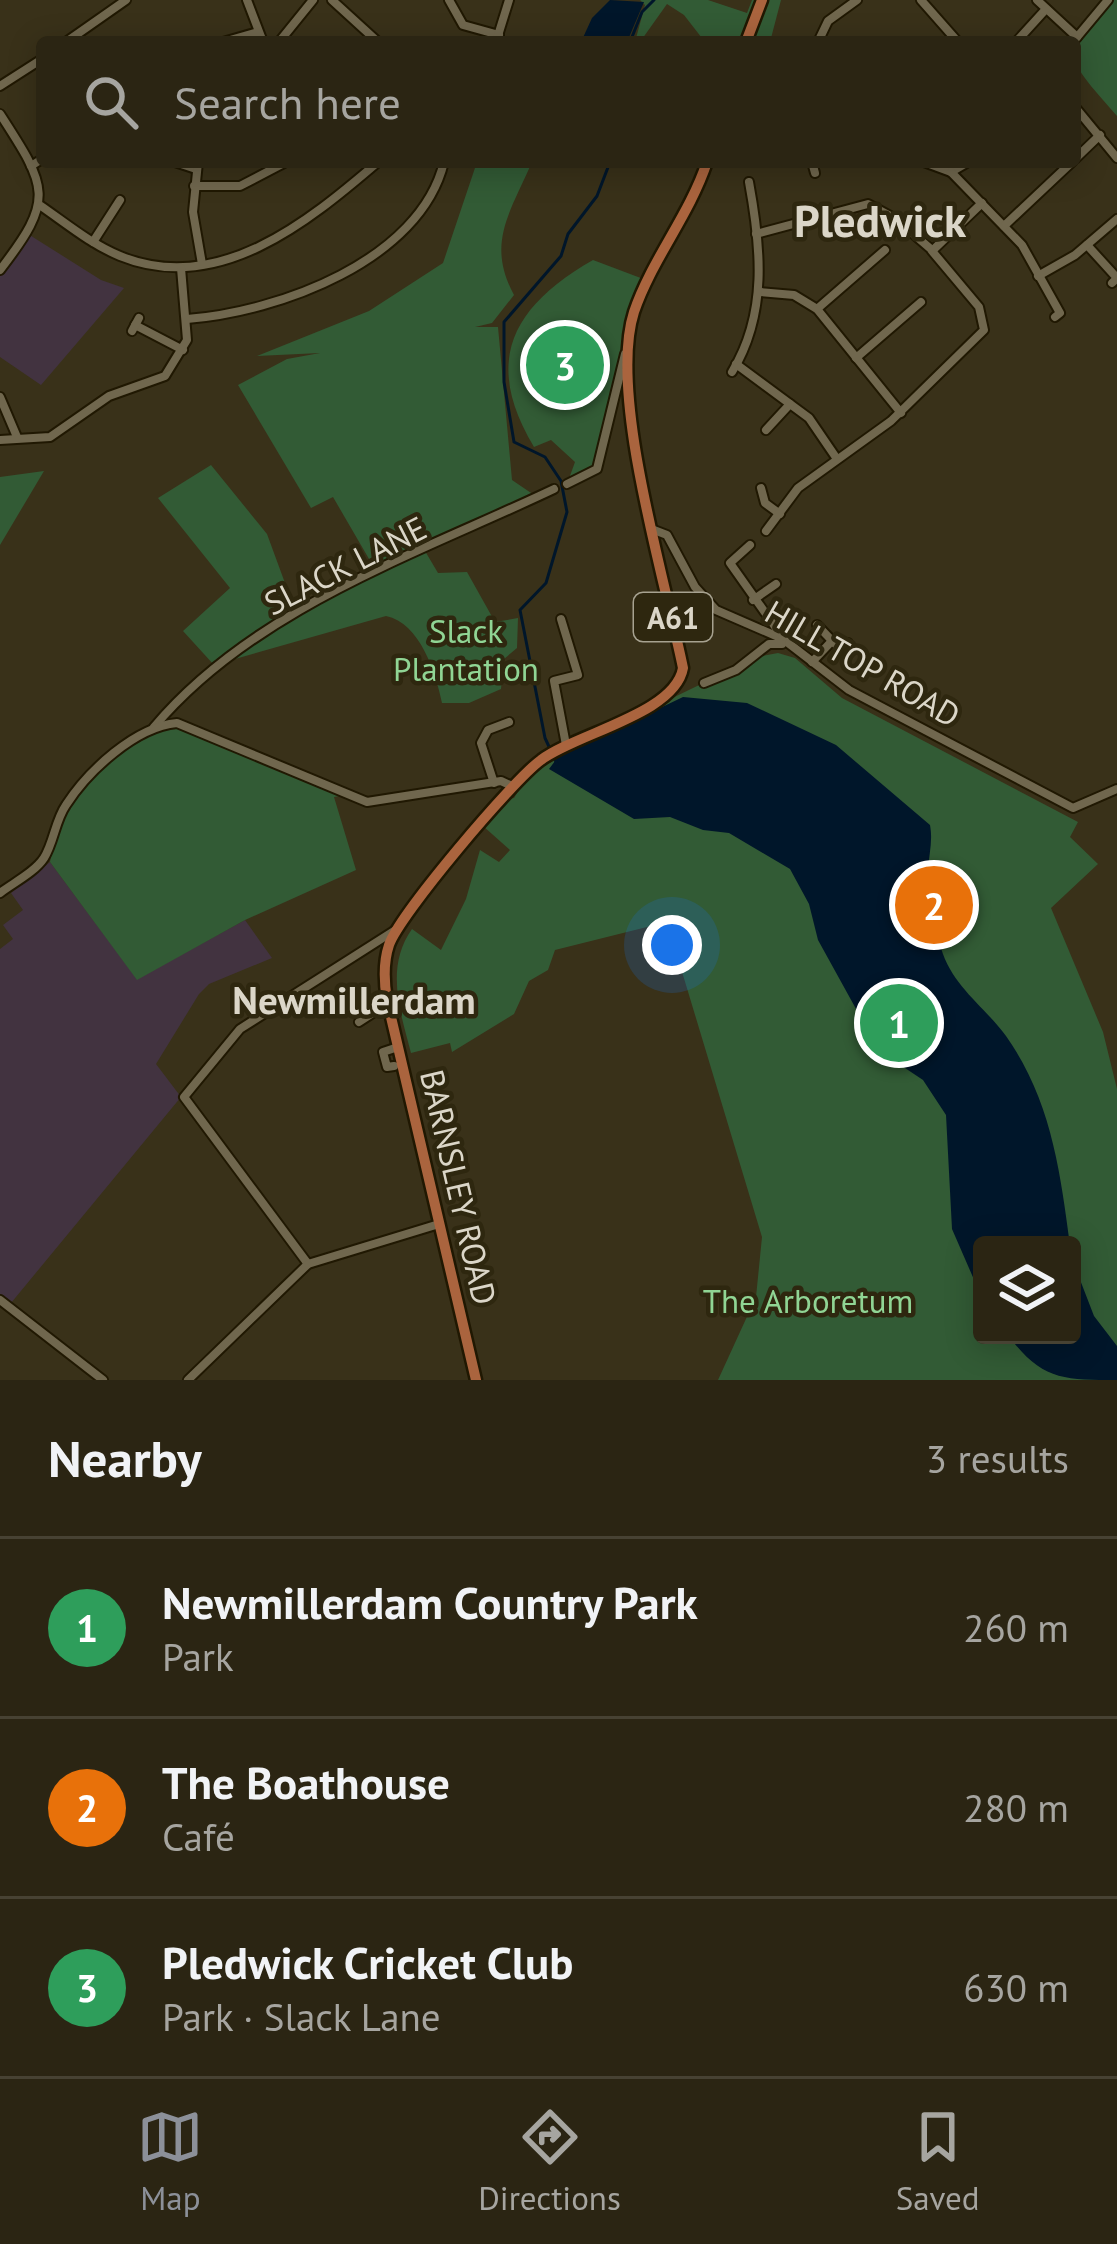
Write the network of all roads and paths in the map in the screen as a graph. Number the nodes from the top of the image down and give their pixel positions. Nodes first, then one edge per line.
1 (126, 0) edge
2 (248, 0) edge
3 (313, 0) edge
4 (332, 0) edge
5 (449, 0) edge
6 (509, 0) edge
7 (762, 0) edge
8 (856, 0) edge
9 (921, 0) edge
10 (1037, 0) edge
11 (1108, 0) edge
12 (1046, 9) junction
13 (257, 32) junction
14 (75, 36) edge
15 (243, 36) edge
16 (259, 36) edge
17 (284, 36) edge
18 (371, 36) edge
19 (493, 36) edge
20 (499, 36) edge
21 (748, 36) edge
22 (821, 36) edge
23 (953, 36) edge
24 (1021, 36) edge
25 (1071, 36) edge
26 (1078, 36) edge
27 (36, 63) edge
28 (0, 86) edge
29 (0, 114) edge
30 (1081, 114) edge
31 (1100, 135) junction
32 (1081, 153) edge
33 (1117, 158) edge
34 (36, 163) edge
35 (31, 166) junction
36 (197, 168) edge
37 (274, 168) edge
38 (370, 168) edge
39 (442, 168) edge
40 (704, 168) edge
41 (814, 168) edge
42 (940, 168) edge
43 (958, 168) edge
44 (1065, 168) edge
45 (951, 172) junction
46 (815, 173) dead end
47 (749, 182) dead end
48 (194, 186) junction
49 (120, 200) dead end
50 (982, 203) junction
51 (41, 206) junction
52 (1117, 219) edge
53 (1004, 226) junction
54 (756, 234) junction
55 (93, 242) junction
56 (1087, 245) junction
57 (932, 251) junction
58 (882, 257) dead end
59 (202, 264) junction
60 (181, 268) junction
61 (0, 270) edge
62 (1038, 276) junction
63 (1112, 283) dead end
64 (760, 292) junction
65 (916, 303) dead end
66 (817, 309) junction
67 (1059, 316) dead end
68 (187, 319) junction
69 (136, 324) dead end
70 (183, 350) junction
71 (625, 354) junction
72 (856, 358) junction
73 (0, 397) edge
74 (790, 404) junction
75 (901, 413) junction
76 (772, 428) dead end
77 (16, 437) junction
78 (0, 440) edge
79 (837, 458) junction
80 (567, 484) dead end
81 (761, 488) dead end
82 (554, 489) dead end
83 (782, 514) junction
84 (654, 530) junction
85 (766, 531) dead end
86 (749, 545) dead end
87 (776, 584) dead end
88 (753, 600) junction
89 (561, 619) dead end
90 (817, 625) dead end
91 (783, 639) junction
92 (830, 643) junction
93 (848, 643) dead end
94 (795, 649) junction
95 (812, 662) junction
96 (704, 683) dead end
97 (172, 705) junction
98 (177, 723) junction
99 (510, 723) dead end
100 (154, 728) junction
101 (557, 750) junction
102 (494, 782) junction
103 (514, 787) junction
104 (1117, 789) edge
105 (0, 893) edge
106 (397, 929) junction
107 (388, 1004) junction
108 (359, 1022) dead end
109 (398, 1047) junction
110 (394, 1066) dead end
111 (440, 1224) junction
112 (308, 1264) junction
113 (0, 1300) edge
114 (103, 1380) edge
115 (188, 1380) edge
116 (476, 1380) edge

1 - 14 street
2 - 13 street
3 - 17 street
4 - 18 street
5 - 19 street
6 - 20 street
7 - 21 main road
8 - 22 street
9 - 23 street
10 - 12 street
11 - 26 street
12 - 24 street
12 - 25 street
13 - 15 street
13 - 16 street
27 - 28 street
29 - 35 street
30 - 31 street
31 - 32 street
31 - 33 street
34 - 35 street
35 - 51 street
36 - 48 street
37 - 48 street
38 - 59 street
39 - 68 street
40 - 71 main road, BARNSLEY ROAD / A61
41 - 46 street
42 - 45 street
43 - 45 street
44 - 53 street
45 - 50 street
47 - 54 street
48 - 59 street
49 - 55 street
50 - 53 street
50 - 57 street
51 - 55 street
51 - 61 street
52 - 56 street
53 - 62 street
54 - 57 street
54 - 64 street
55 - 60 street
56 - 62 street
56 - 63 street
57 - 75 street
58 - 66 street
59 - 60 street
60 - 68 street
62 - 67 street
64 - 66 street
64 - 74 street
65 - 72 street
66 - 72 street
68 - 70 street
69 - 70 street
70 - 77 street
71 - 80 street
71 - 84 main road, BARNSLEY ROAD / A61
72 - 75 street
73 - 77 street
74 - 76 street
74 - 79 street
75 - 79 street
77 - 78 street
79 - 83 street
81 - 83 street
82 - 97 street, SLACK LANE
83 - 85 street
84 - 91 street, HILL TOP ROAD
84 - 101 main road, BARNSLEY ROAD / A61
86 - 88 street
87 - 88 street
88 - 91 street
89 - 101 street
90 - 92 street
91 - 94 street, HILL TOP ROAD
92 - 93 street
92 - 95 street
94 - 95 street, HILL TOP ROAD
94 - 96 street
95 - 104 street, HILL TOP ROAD
97 - 98 street
97 - 100 street, SLACK LANE
98 - 100 street
98 - 102 street
99 - 102 street
100 - 105 street
101 - 103 main road, BARNSLEY ROAD / A61
102 - 103 street
103 - 106 main road, BARNSLEY ROAD / A61
106 - 107 main road, BARNSLEY ROAD / A61
106 - 112 street
107 - 108 street
107 - 109 main road, BARNSLEY ROAD / A61
109 - 110 street
109 - 111 main road, BARNSLEY ROAD / A61
111 - 112 street
111 - 116 main road, BARNSLEY ROAD / A61
112 - 115 street
113 - 114 street

